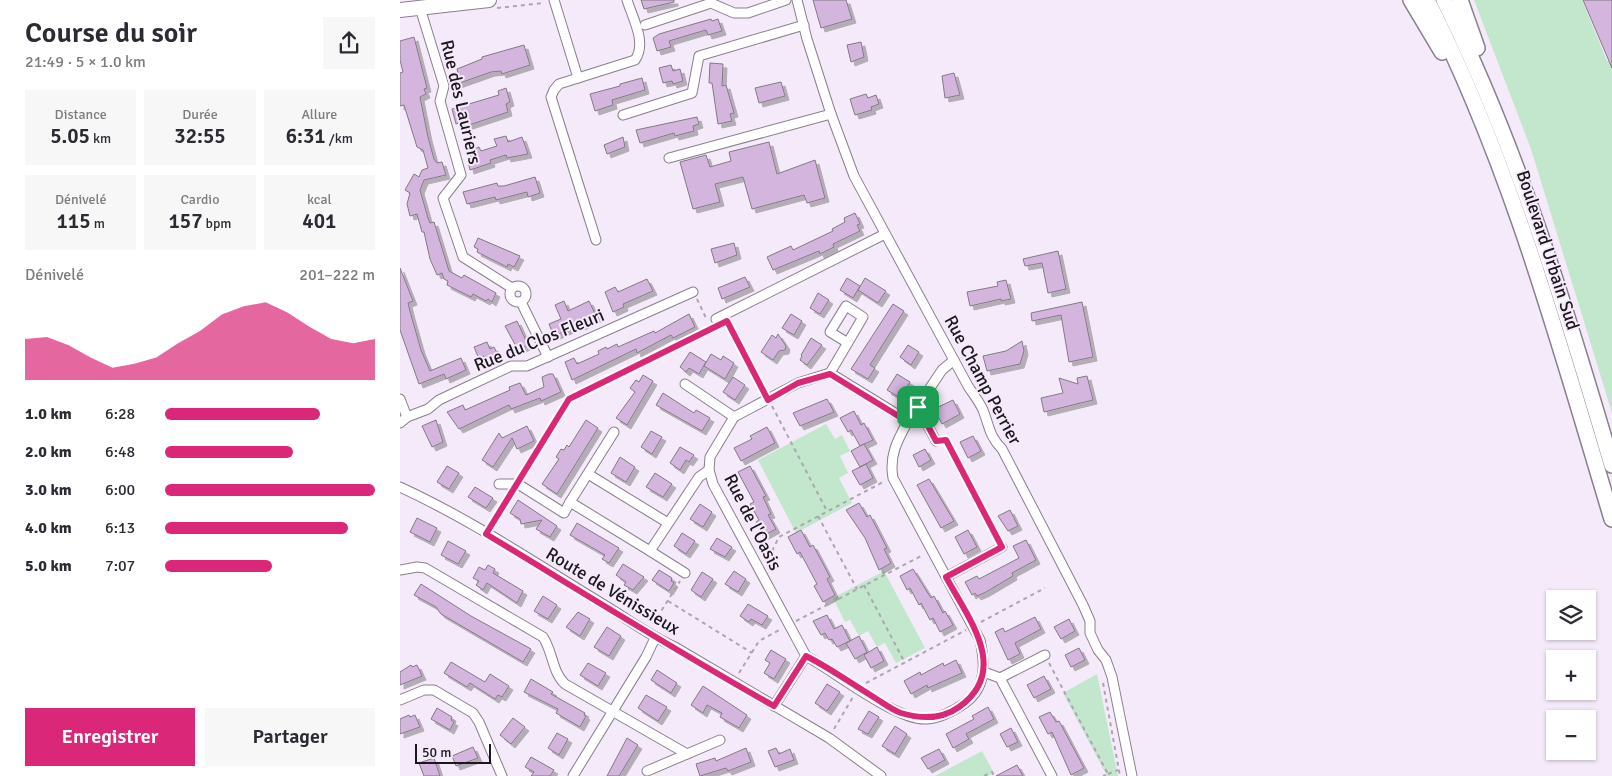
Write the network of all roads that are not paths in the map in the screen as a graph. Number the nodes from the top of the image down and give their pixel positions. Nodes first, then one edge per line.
1 (489, 0) edge
2 (554, 0) edge
3 (628, 0) edge
4 (786, 0) edge
5 (797, 0) edge
6 (1411, 0) edge
7 (1427, 0) edge
8 (1444, 0) edge
9 (1460, 0) edge
10 (420, 8) junction
11 (400, 10) edge
12 (645, 25) dead end
13 (804, 25) junction
14 (578, 78) junction
15 (1478, 109) junction
16 (831, 114) junction
17 (623, 115) dead end
18 (1500, 122) junction
19 (669, 158) dead end
20 (885, 234) junction
21 (596, 240) dead end
22 (693, 292) road end
23 (718, 322) road end
24 (848, 343) dead end
25 (548, 357) junction
26 (954, 360) junction
27 (830, 374) junction
28 (685, 384) dead end
29 (400, 399) edge
30 (918, 407) junction
31 (407, 417) junction
32 (734, 417) junction
33 (908, 422) junction
34 (400, 423) edge
35 (614, 432) dead end
36 (936, 441) road end
37 (1612, 465) edge
38 (708, 470) junction
39 (588, 474) junction
40 (499, 484) dead end
41 (400, 487) edge
42 (570, 502) junction
43 (1612, 520) edge
44 (668, 523) junction
45 (1002, 547) road end
46 (650, 551) junction
47 (400, 570) edge
48 (685, 573) road end
49 (946, 577) junction
50 (655, 638) junction
51 (1045, 655) road end
52 (806, 656) junction
53 (984, 672) junction
54 (1000, 678) junction
55 (400, 700) edge
56 (774, 706) junction
57 (613, 710) junction
58 (720, 740) dead end
59 (687, 754) junction
60 (647, 771) dead end
61 (502, 776) edge
62 (573, 776) edge
63 (881, 776) edge
64 (1052, 776) edge
65 (1132, 776) edge

1 - 10 main road
2 - 14 street
3 - 14 street
4 - 12 street
5 - 13 street, Rue Champ Perrier
6 - 15 highway
7 - 15 highway, Boulevard Urbain Sud
8 - 18 highway, Boulevard Urbain Sud
9 - 18 highway
10 - 11 main road
10 - 25 street, Rue des Lauriers
13 - 16 street, Rue Champ Perrier
13 - 17 street
14 - 21 street
15 - 43 highway, Boulevard Urbain Sud
16 - 19 street
16 - 20 street, Rue Champ Perrier
18 - 37 highway, Boulevard Urbain Sud
20 - 23 street
20 - 26 street, Rue Champ Perrier
22 - 25 street, Rue du Clos Fleuri
24 - 27 street
25 - 31 street, Rue du Clos Fleuri
26 - 30 street, Rue de l'Oasis
26 - 65 street, Rue Champ Perrier
27 - 32 street
27 - 33 street
28 - 32 street
29 - 31 street
30 - 33 street, Rue de l'Oasis
30 - 36 street
31 - 34 street, Rue du Clos Fleuri
32 - 38 street, Rue de l'Oasis
33 - 49 street, Rue de l'Oasis
35 - 39 street
38 - 44 street
38 - 52 street, Rue de l'Oasis
39 - 42 street
39 - 44 street
40 - 42 street
41 - 50 street, Route de Vénissieux
42 - 46 street
44 - 46 street
45 - 49 street
46 - 48 street
47 - 57 street
49 - 53 street, Rue de l'Oasis
50 - 56 street, Route de Vénissieux
50 - 57 street
51 - 54 street
52 - 53 street, Rue de l'Oasis
52 - 56 street
53 - 54 street
54 - 64 street
55 - 61 street
56 - 63 street, Route de Vénissieux
57 - 59 street
57 - 62 street
58 - 59 street
59 - 60 street

